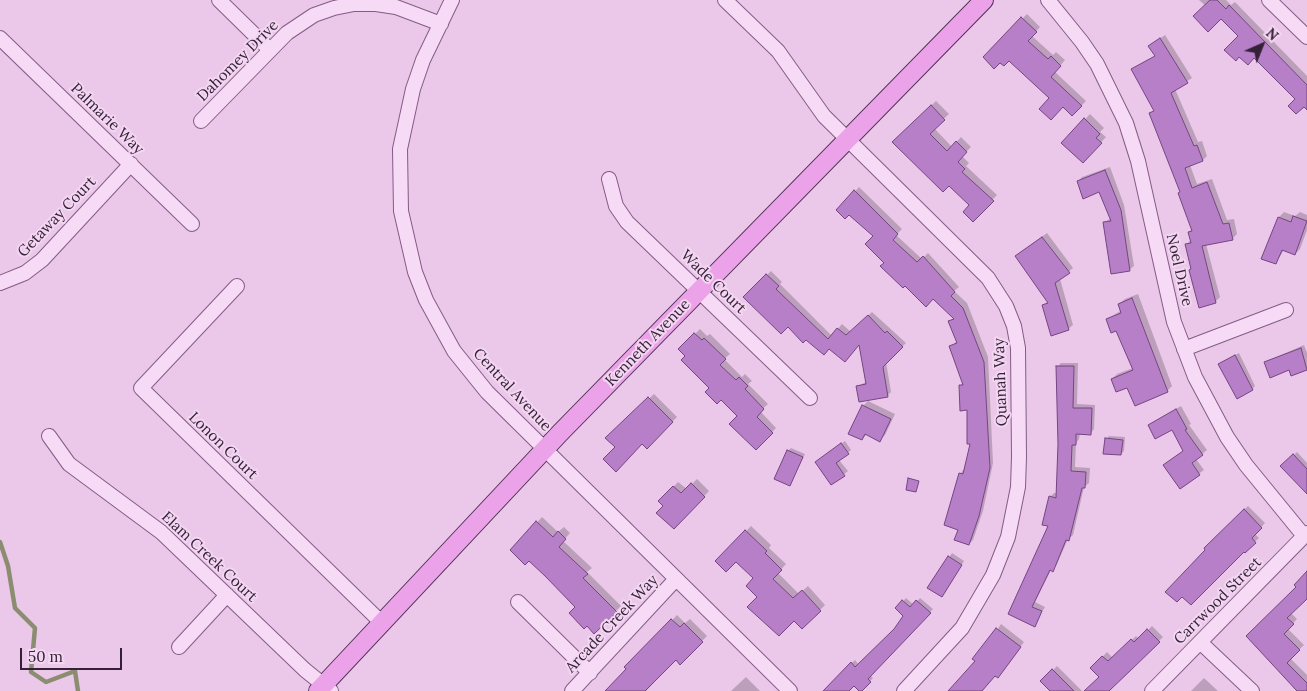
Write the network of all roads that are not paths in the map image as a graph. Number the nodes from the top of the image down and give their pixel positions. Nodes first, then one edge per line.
1 (219, 0) edge
2 (452, 0) edge
3 (725, 0) edge
4 (984, 0) edge
5 (1048, 0) edge
6 (1269, 0) edge
7 (441, 24) junction
8 (1307, 37) edge
9 (0, 38) edge
10 (270, 50) junction
11 (201, 121) dead end
12 (848, 139) junction
13 (131, 164) junction
14 (609, 179) dead end
15 (192, 224) dead end
16 (0, 283) edge
17 (237, 286) dead end
18 (699, 291) junction
19 (1286, 310) dead end
20 (1184, 349) junction
21 (810, 398) dead end
22 (49, 436) dead end
23 (545, 450) junction
24 (1306, 535) edge
25 (676, 579) junction
26 (227, 595) junction
27 (518, 602) dead end
28 (382, 624) junction
29 (1200, 642) junction
30 (179, 647) dead end
31 (590, 673) junction
32 (324, 689) edge
33 (572, 691) edge
34 (790, 691) edge
35 (904, 691) edge
36 (1152, 691) edge
37 (1252, 691) edge

1 - 10 street
2 - 7 street, Central Avenue
3 - 12 street, Quanah Way
4 - 12 main road, Kenneth Avenue
5 - 20 street, Noel Drive
6 - 8 street
7 - 10 street, Dahomey Drive
7 - 23 street, Central Avenue
9 - 13 street, Palmarie Way
10 - 11 street, Dahomey Drive
12 - 18 main road, Kenneth Avenue
12 - 35 street, Quanah Way
13 - 15 street, Palmarie Way
13 - 16 street, Getaway Court
14 - 18 street, Wade Court
17 - 28 street, Lonon Court
18 - 21 street, Wade Court
18 - 23 main road, Kenneth Avenue
19 - 20 street
20 - 24 street, Noel Drive
22 - 26 street, Elam Creek Court
23 - 25 street, Central Avenue
23 - 28 main road, Kenneth Avenue
24 - 29 street, Carrwood Street
25 - 31 street, Arcade Creek Way
25 - 34 street, Central Avenue
26 - 30 street
26 - 32 street, Elam Creek Court
27 - 31 street
28 - 32 main road, Kenneth Avenue
29 - 36 street, Carrwood Street
29 - 37 street
31 - 33 street, Arcade Creek Way

